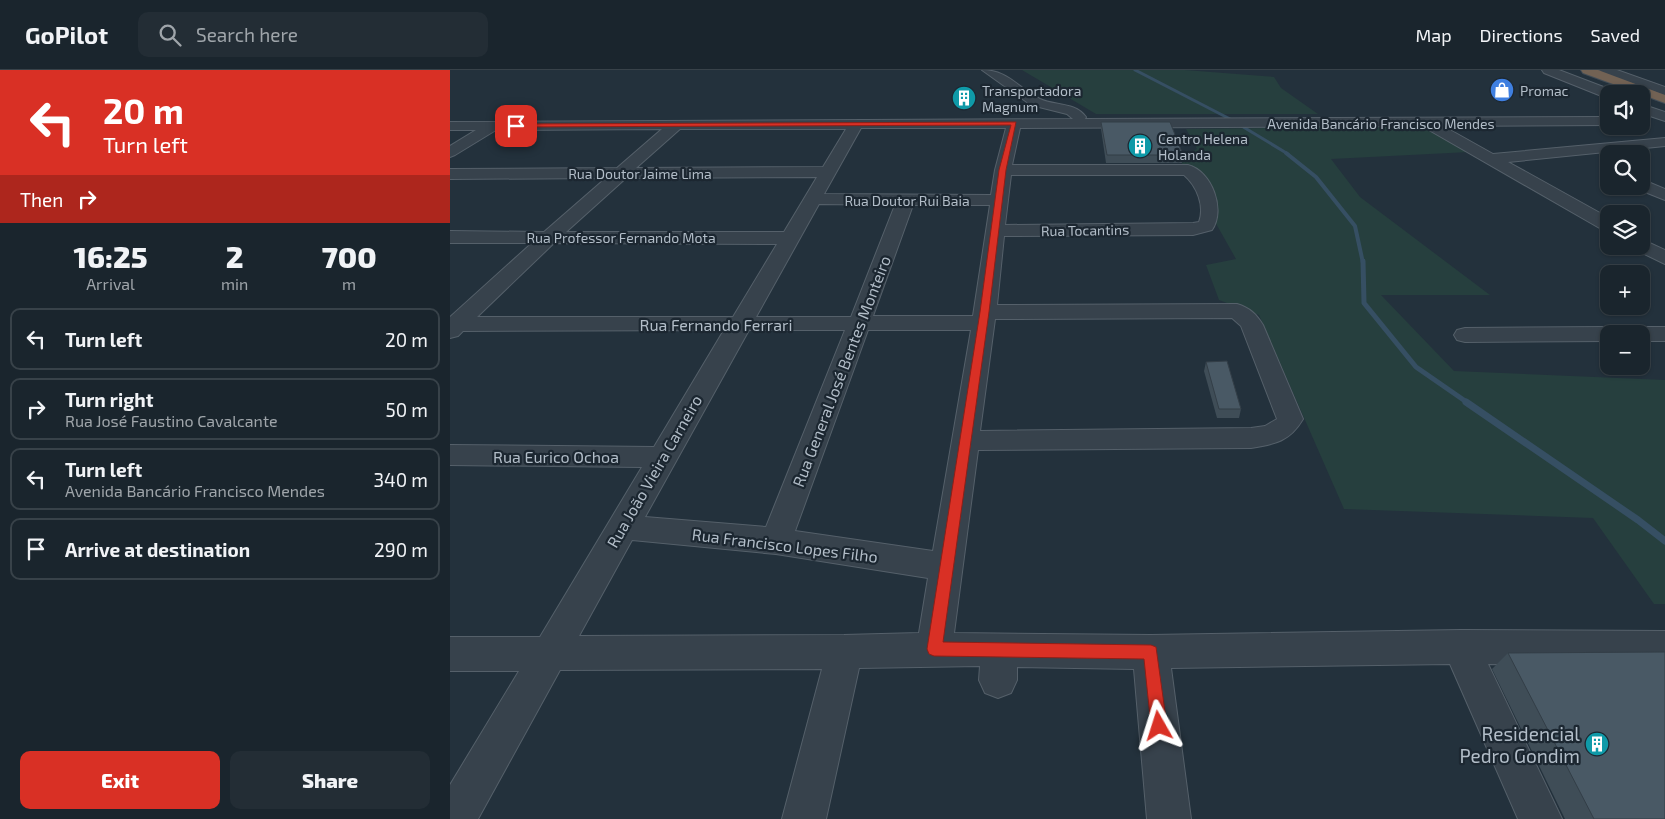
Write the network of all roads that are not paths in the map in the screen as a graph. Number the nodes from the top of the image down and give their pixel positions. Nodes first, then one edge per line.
1 (988, 70) edge
2 (1548, 70) edge
3 (1571, 70) edge
4 (1587, 70) edge
5 (1607, 70) edge
6 (1610, 85) edge
7 (1600, 90) edge
8 (1665, 92) edge
9 (1665, 99) edge
10 (1650, 100) edge
11 (1665, 106) edge
12 (1650, 112) edge
13 (1665, 119) edge
14 (1650, 120) edge
15 (1600, 121) edge
16 (1426, 122) junction
17 (1086, 123) junction
18 (676, 124) junction
19 (856, 124) junction
20 (1014, 124) junction
21 (450, 126) edge
22 (493, 126) junction
23 (1665, 142) edge
24 (1572, 151) junction
25 (450, 152) edge
26 (1491, 158) junction
27 (1600, 165) edge
28 (1003, 170) junction
29 (829, 172) junction
30 (450, 174) edge
31 (622, 174) junction
32 (1650, 188) edge
33 (1665, 195) edge
34 (814, 199) junction
35 (906, 200) junction
36 (1000, 200) junction
37 (1600, 221) edge
38 (995, 231) junction
39 (450, 237) edge
40 (549, 237) junction
41 (792, 238) junction
42 (1650, 250) edge
43 (1665, 258) edge
44 (984, 317) junction
45 (738, 324) junction
46 (860, 324) junction
47 (453, 326) edge
48 (1600, 334) edge
49 (1650, 334) edge
50 (1665, 334) edge
51 (1465, 335) dead end
52 (966, 441) junction
53 (450, 455) edge
54 (662, 457) junction
55 (622, 527) junction
56 (776, 541) junction
57 (947, 567) junction
58 (1461, 647) junction
59 (1665, 648) edge
60 (934, 649) junction
61 (844, 652) junction
62 (1151, 652) junction
63 (551, 653) junction
64 (450, 654) edge
65 (454, 819) edge
66 (804, 819) edge
67 (1170, 819) edge
68 (1540, 819) edge

1 - 17 street
2 - 7 street
3 - 6 highway
4 - 9 highway
5 - 8 street
10 - 11 highway
12 - 13 street
13 - 14 street
15 - 16 street, Avenida Bancário Francisco Mendes
16 - 17 street, Avenida Bancário Francisco Mendes
16 - 26 street
17 - 20 street, Avenida Bancário Francisco Mendes
18 - 19 street, Avenida Bancário Francisco Mendes
18 - 22 street, Avenida Bancário Francisco Mendes
18 - 31 street
19 - 20 street, Avenida Bancário Francisco Mendes
19 - 29 street, Rua João Vieira Carneiro
20 - 28 street
21 - 22 street, Avenida Bancário Francisco Mendes
22 - 25 street
23 - 24 street
24 - 26 street
24 - 27 street
26 - 37 street
28 - 36 street
28 - 38 street, Rua Tocantins
29 - 31 street, Rua Doutor Jaime Lima
29 - 34 street, Rua João Vieira Carneiro
30 - 31 street, Rua Doutor Jaime Lima
31 - 40 street
32 - 33 street
34 - 35 street, Rua Doutor Rui Baia
34 - 41 street, Rua João Vieira Carneiro
35 - 36 street, Rua Doutor Rui Baia
35 - 46 street, Rua General José Bentes Monteiro
36 - 38 street
38 - 44 street
39 - 40 street, Rua Professor Fernando Mota
40 - 41 street, Rua Professor Fernando Mota
40 - 47 street
41 - 45 street, Rua João Vieira Carneiro
42 - 43 street
44 - 46 street, Rua Fernando Ferrari
44 - 52 street
44 - 52 street, Rua Fernando Ferrari
45 - 46 street, Rua Fernando Ferrari
45 - 47 street, Rua Fernando Ferrari
45 - 54 street, Rua João Vieira Carneiro
46 - 56 street, Rua General José Bentes Monteiro
48 - 51 street
49 - 50 street
52 - 57 street
53 - 54 street, Rua Eurico Ochoa
54 - 55 street, Rua João Vieira Carneiro
55 - 56 street, Rua Francisco Lopes Filho
55 - 63 street, Rua João Vieira Carneiro
56 - 57 street, Rua Francisco Lopes Filho
57 - 60 street
58 - 59 street
58 - 62 street
58 - 68 street
60 - 61 street
60 - 62 street
61 - 63 street
61 - 66 street
62 - 67 street
63 - 64 street
63 - 65 street, Rua João Vieira Carneiro

